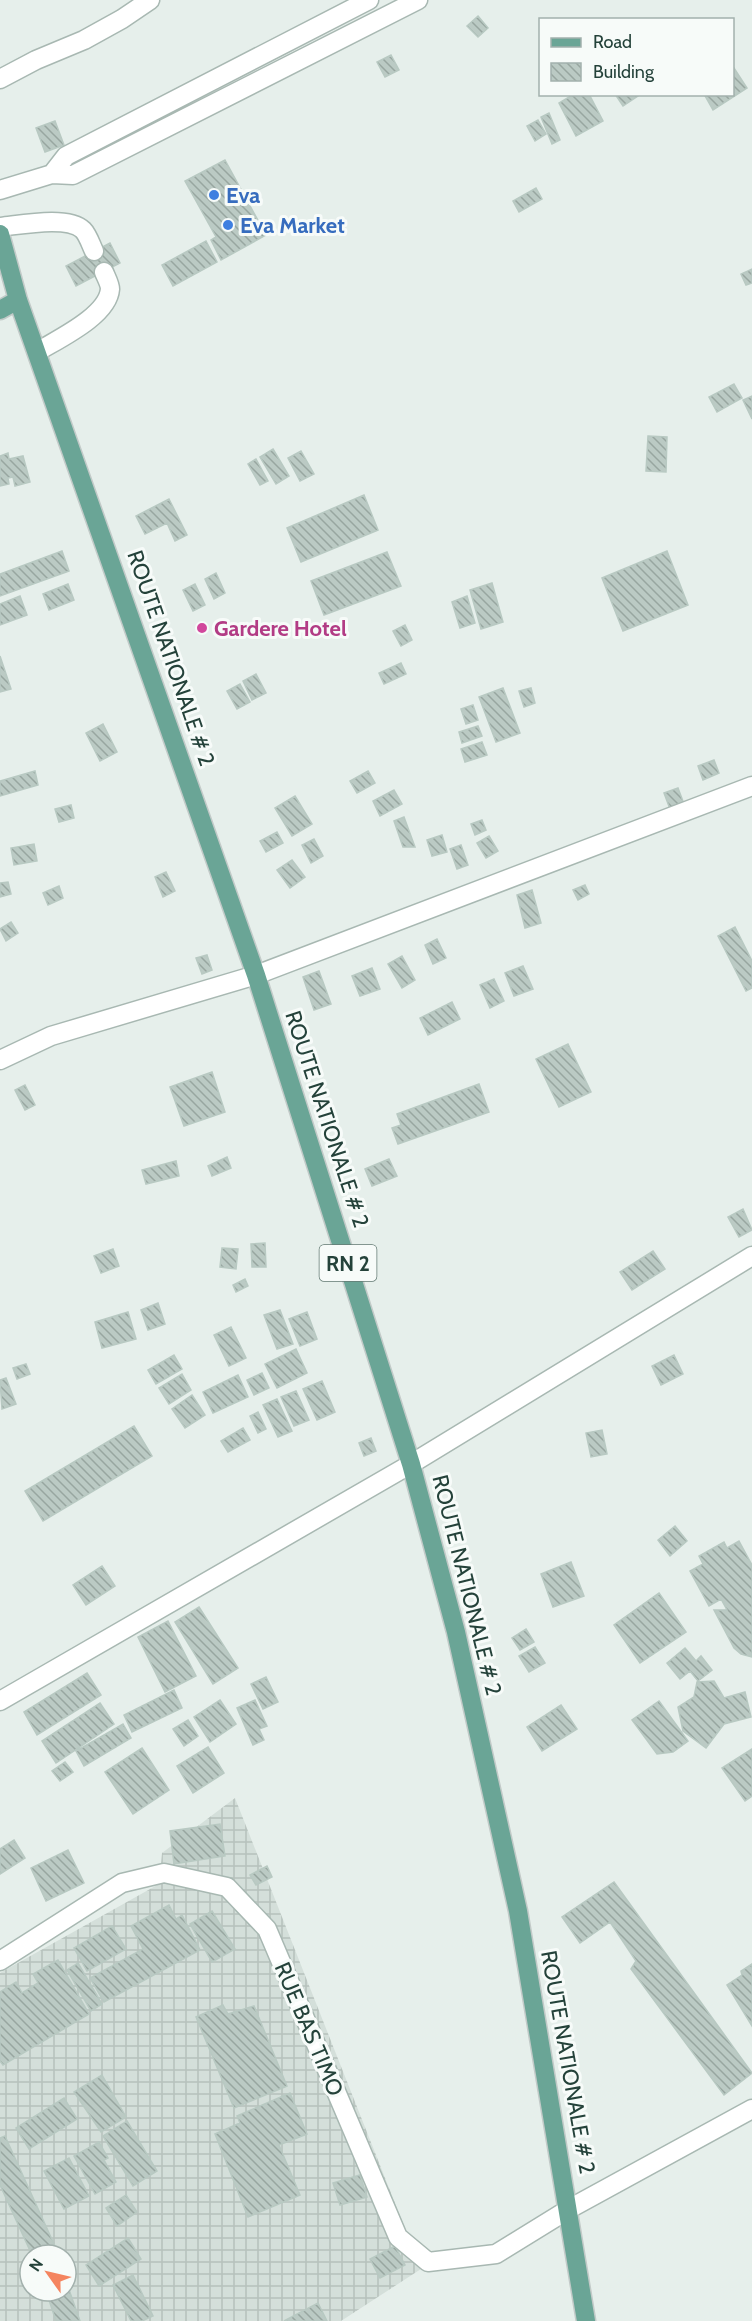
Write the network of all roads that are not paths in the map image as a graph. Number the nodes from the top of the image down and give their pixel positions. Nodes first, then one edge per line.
1 (150, 0) edge
2 (369, 0) edge
3 (418, 0) edge
4 (0, 80) edge
5 (52, 174) junction
6 (0, 190) edge
7 (0, 227) edge
8 (0, 234) edge
9 (94, 251) dead end
10 (104, 272) dead end
11 (18, 300) junction
12 (0, 310) edge
13 (37, 352) junction
14 (752, 786) edge
15 (256, 975) junction
16 (0, 1060) edge
17 (752, 1256) edge
18 (411, 1464) junction
19 (0, 1701) edge
20 (0, 1961) edge
21 (752, 2109) edge
22 (569, 2210) junction
23 (586, 2321) edge

1 - 4 street
2 - 5 street
3 - 5 street
5 - 6 street
7 - 9 street
8 - 11 main road, ROUTE NATIONALE # 2 / RN 2
10 - 13 street
11 - 12 main road
11 - 13 main road, ROUTE NATIONALE # 2 / RN 2
13 - 15 main road, ROUTE NATIONALE # 2 / RN 2
14 - 15 street
15 - 16 street
15 - 18 main road, ROUTE NATIONALE # 2 / RN 2
17 - 18 street
18 - 19 street
18 - 22 main road, ROUTE NATIONALE # 2 / RN 2
20 - 22 street, RUE BAS TIMO
21 - 22 street, RUE BAS TIMO
22 - 23 main road, ROUTE NATIONALE # 2 / RN 2

